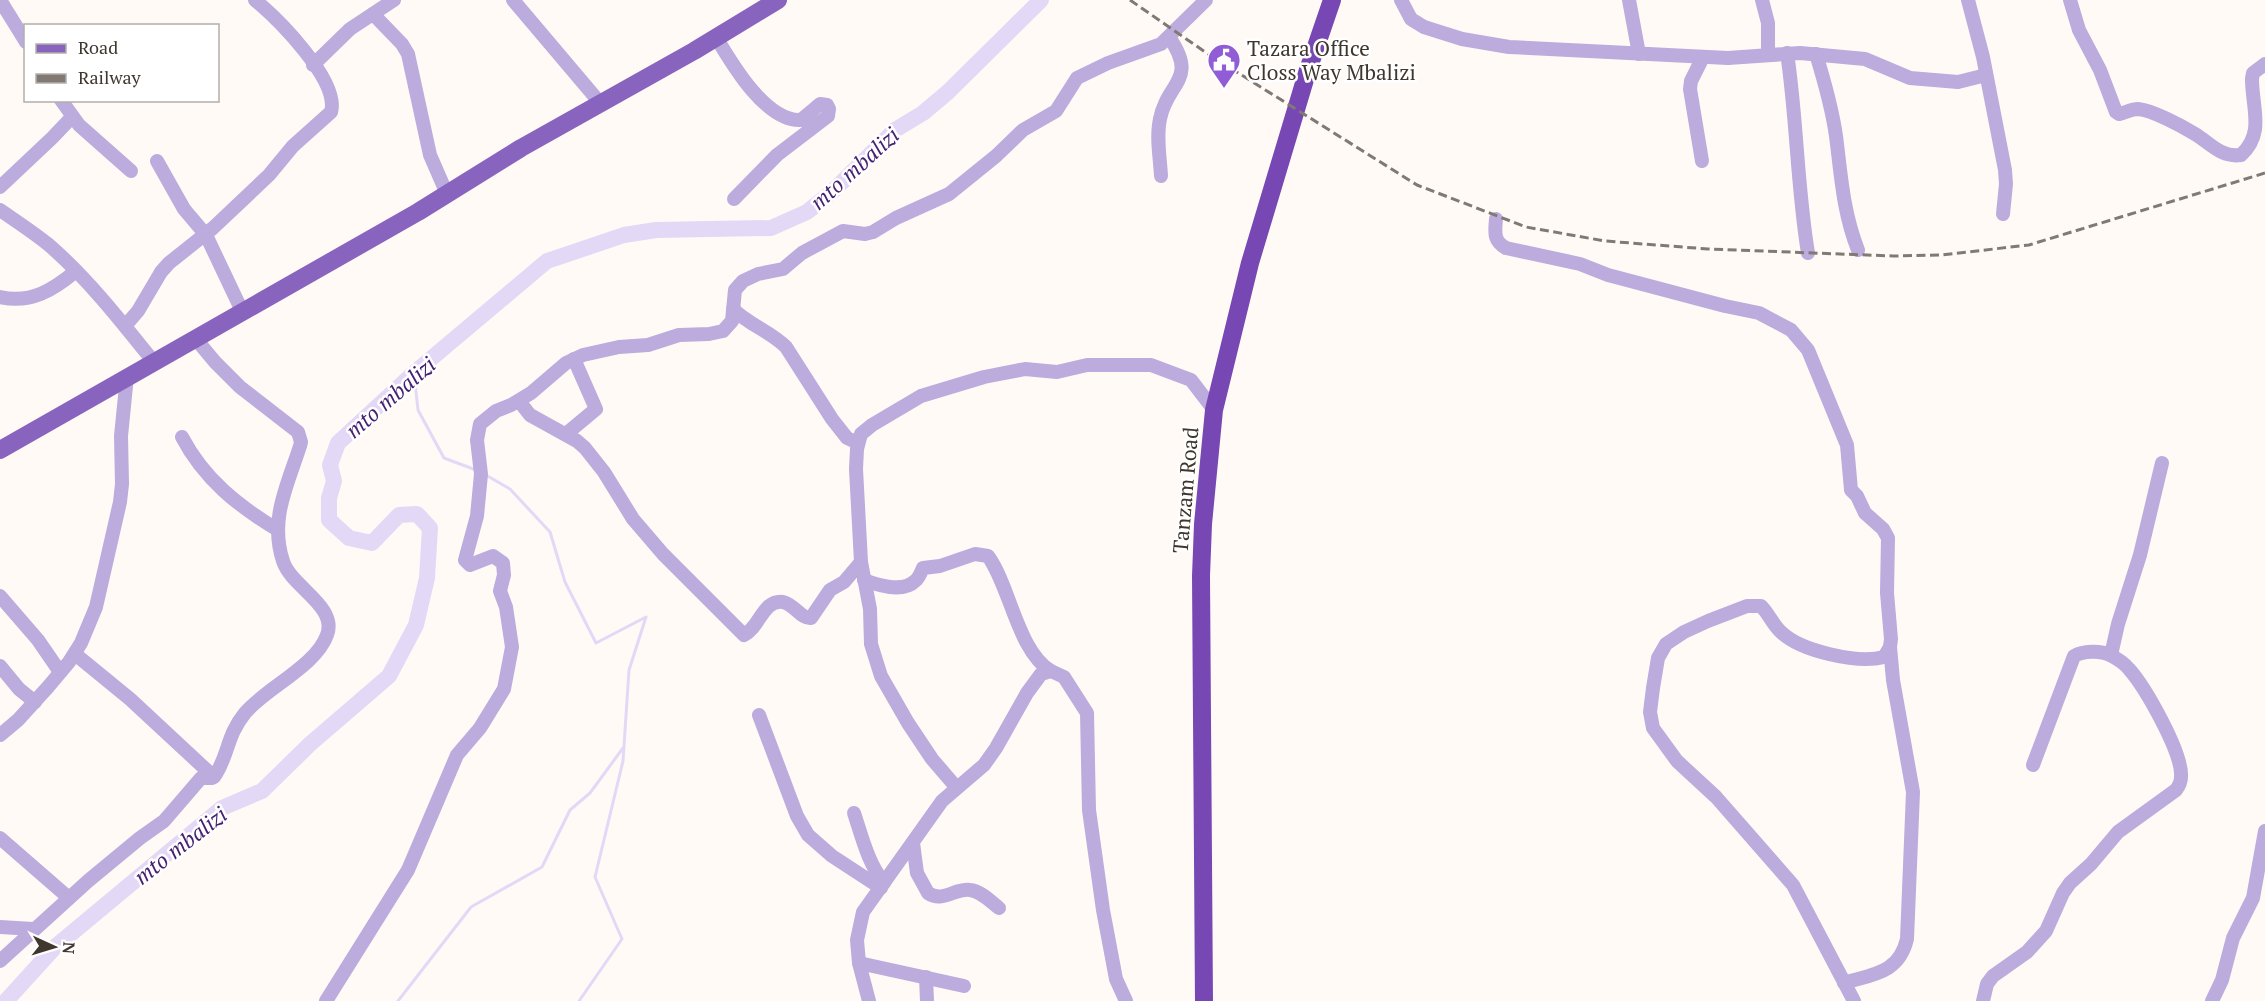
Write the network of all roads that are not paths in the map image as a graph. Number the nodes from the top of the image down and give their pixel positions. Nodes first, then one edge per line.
1 (0, 0) edge
2 (255, 0) edge
3 (394, 0) edge
4 (513, 0) edge
5 (778, 0) edge
6 (1206, 0) edge
7 (1332, 0) edge
8 (1401, 0) edge
9 (1629, 0) edge
10 (1762, 0) edge
11 (1968, 0) edge
12 (2070, 0) edge
13 (373, 14) junction
14 (716, 37) junction
15 (1168, 37) junction
16 (24, 39) edge
17 (1787, 53) junction
18 (1639, 54) junction
19 (1816, 54) junction
20 (1768, 55) junction
21 (1703, 57) junction
22 (2265, 64) edge
23 (313, 65) junction
24 (1986, 75) junction
25 (62, 102) edge
26 (601, 104) junction
27 (72, 117) junction
28 (157, 161) dead end
29 (1702, 161) dead end
30 (131, 171) dead end
31 (1161, 176) dead end
32 (0, 187) edge
33 (447, 194) junction
34 (734, 199) dead end
35 (0, 210) edge
36 (2003, 214) dead end
37 (1496, 219) dead end
38 (206, 235) junction
39 (1858, 250) dead end
40 (1808, 253) dead end
41 (76, 271) junction
42 (0, 297) edge
43 (733, 309) junction
44 (243, 311) junction
45 (125, 326) junction
46 (195, 338) junction
47 (574, 359) junction
48 (153, 361) junction
49 (127, 376) junction
50 (519, 401) junction
51 (1214, 410) junction
52 (566, 434) junction
53 (182, 437) dead end
54 (858, 443) junction
55 (0, 450) edge
56 (2162, 463) dead end
57 (278, 530) junction
58 (861, 562) junction
59 (864, 580) junction
60 (0, 596) edge
61 (1890, 647) junction
62 (75, 654) junction
63 (2111, 655) junction
64 (0, 666) edge
65 (1051, 670) junction
66 (60, 672) junction
67 (34, 702) junction
68 (759, 715) dead end
69 (0, 735) edge
70 (2033, 765) dead end
71 (214, 777) junction
72 (956, 787) junction
73 (854, 813) dead end
74 (2265, 831) edge
75 (0, 838) edge
76 (913, 843) junction
77 (883, 886) junction
78 (69, 898) junction
79 (999, 909) dead end
80 (0, 927) edge
81 (33, 929) junction
82 (0, 961) edge
83 (859, 963) junction
84 (926, 977) junction
85 (1844, 983) junction
86 (964, 986) dead end
87 (326, 1001) edge
88 (869, 1001) edge
89 (927, 1001) edge
90 (1126, 1001) edge
91 (1204, 1001) edge
92 (1854, 1001) edge
93 (1983, 1001) edge
94 (2212, 1001) edge

1 - 16 street
2 - 23 street
3 - 13 street
4 - 26 street
5 - 14 main road
6 - 15 street
7 - 51 highway, Tanzam Road
8 - 18 street
9 - 18 street
10 - 20 street
11 - 24 street
12 - 22 street
13 - 23 street
13 - 33 street
14 - 26 main road
14 - 34 street
15 - 31 street
15 - 43 street
17 - 19 street
17 - 20 street
17 - 40 street
18 - 21 street
19 - 24 street
19 - 39 street
20 - 21 street
21 - 29 street
23 - 38 street
24 - 36 street
25 - 27 street
26 - 33 main road
27 - 30 street
27 - 32 street
28 - 38 street
33 - 44 main road
35 - 41 street
37 - 61 street
38 - 44 street
38 - 45 street
41 - 42 street
41 - 45 street
43 - 47 street
43 - 54 street
44 - 46 main road
45 - 48 street
46 - 48 main road
46 - 57 street
47 - 50 street
47 - 52 street
48 - 49 main road
49 - 55 main road
49 - 62 street
50 - 52 street
50 - 87 street
51 - 54 street
51 - 91 highway, Tanzam Road
52 - 58 street
53 - 57 street
54 - 58 street
56 - 63 street
57 - 71 street
58 - 59 street
59 - 65 street
59 - 72 street
60 - 66 street
61 - 85 street
61 - 85 street
62 - 66 street
62 - 71 street
63 - 70 street
63 - 93 street
64 - 67 street
65 - 72 street
65 - 90 street
66 - 67 street
67 - 69 street
68 - 77 street
71 - 78 street
72 - 76 street
73 - 77 street
74 - 94 street
75 - 78 street
76 - 77 street
76 - 79 street
77 - 83 street
78 - 81 street
80 - 81 street
81 - 82 street
83 - 84 street
83 - 88 street
84 - 86 street
84 - 89 street
85 - 92 street

